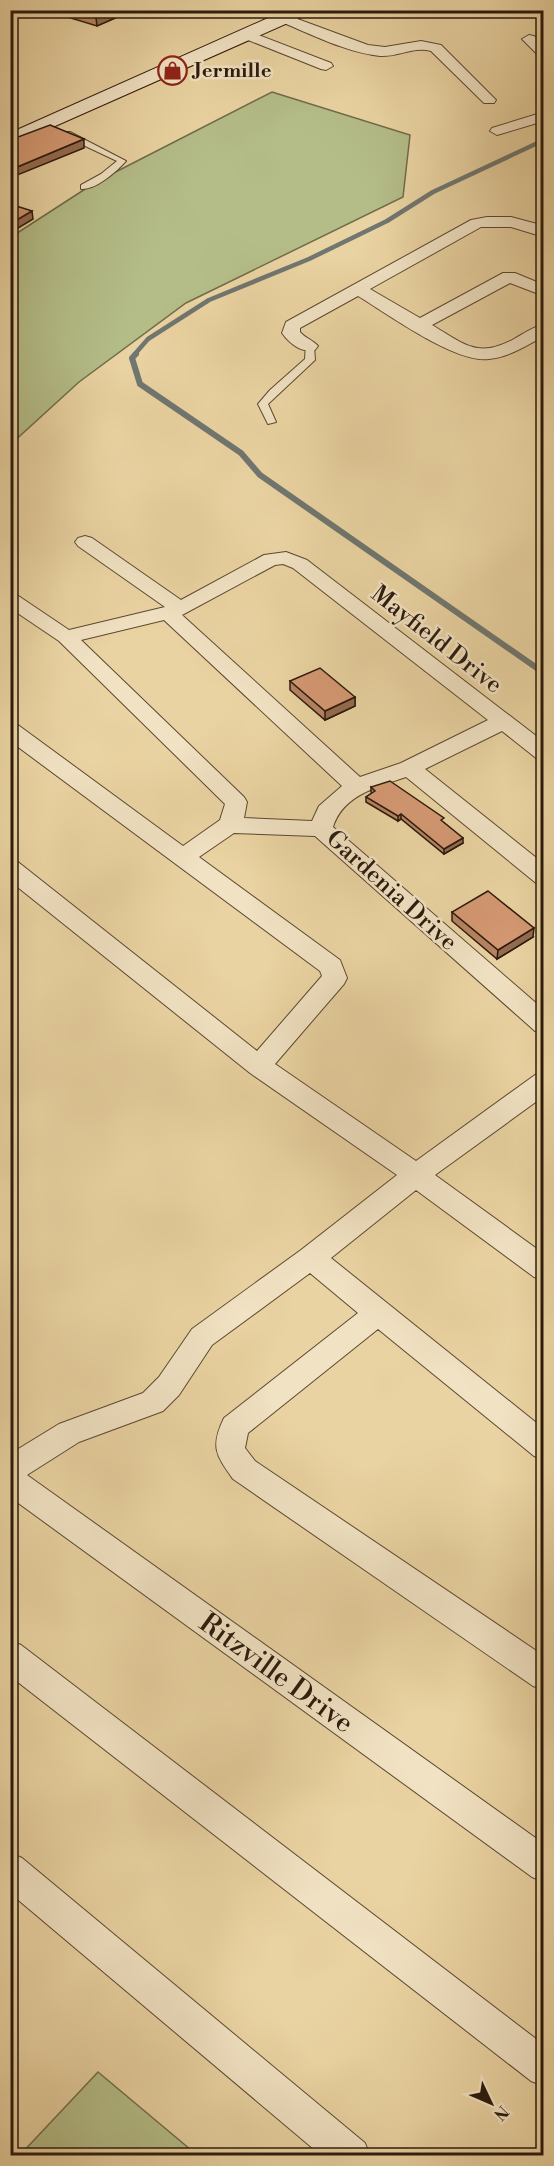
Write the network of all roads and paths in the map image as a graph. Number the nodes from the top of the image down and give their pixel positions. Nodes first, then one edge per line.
1 (297, 12) edge
2 (248, 34) junction
3 (529, 39) dead end
4 (543, 53) edge
5 (326, 66) dead end
6 (489, 100) dead end
7 (543, 116) edge
8 (46, 125) junction
9 (497, 131) dead end
10 (10, 140) edge
11 (84, 187) dead end
12 (543, 232) edge
13 (360, 290) junction
14 (543, 291) edge
15 (420, 325) junction
16 (543, 328) edge
17 (309, 346) joint
18 (271, 422) dead end
19 (85, 542) dead end
20 (10, 599) edge
21 (174, 611) junction
22 (66, 637) junction
23 (502, 722) junction
24 (10, 730) edge
25 (543, 753) edge
26 (409, 768) junction
27 (356, 786) junction
28 (229, 825) junction
29 (321, 828) junction
30 (183, 856) junction
31 (10, 868) edge
32 (543, 878) edge
33 (543, 1025) edge
34 (259, 1065) junction
35 (543, 1082) edge
36 (416, 1175) junction
37 (311, 1258) junction
38 (543, 1269) edge
39 (377, 1314) junction
40 (543, 1447) edge
41 (10, 1470) edge
42 (10, 1480) edge
43 (10, 1656) edge
44 (543, 1675) edge
45 (543, 1865) edge
46 (10, 1870) edge
47 (543, 2068) edge
48 (352, 2156) edge

1 - 2 main road
1 - 6 street
2 - 5 street
2 - 8 main road
3 - 4 street
7 - 9 street
8 - 10 main road
8 - 11 lane
12 - 13 street
13 - 15 street
13 - 17 street
14 - 15 street
15 - 16 street
17 - 18 lane
19 - 21 street
20 - 22 street
21 - 22 street
21 - 23 street, Mayfield Drive
21 - 27 street
22 - 28 street
23 - 25 street, Mayfield Drive
23 - 26 street, Gardenia Drive
24 - 30 street
26 - 27 street, Gardenia Drive
26 - 32 street
27 - 29 street, Gardenia Drive
28 - 29 street
28 - 30 street
29 - 33 street, Gardenia Drive
30 - 34 street
31 - 34 street
34 - 36 street
35 - 36 street
36 - 37 street
36 - 38 street
37 - 39 street
37 - 41 street
39 - 40 street
39 - 44 street
42 - 45 street, Ritzville Drive
43 - 47 street
46 - 48 street

